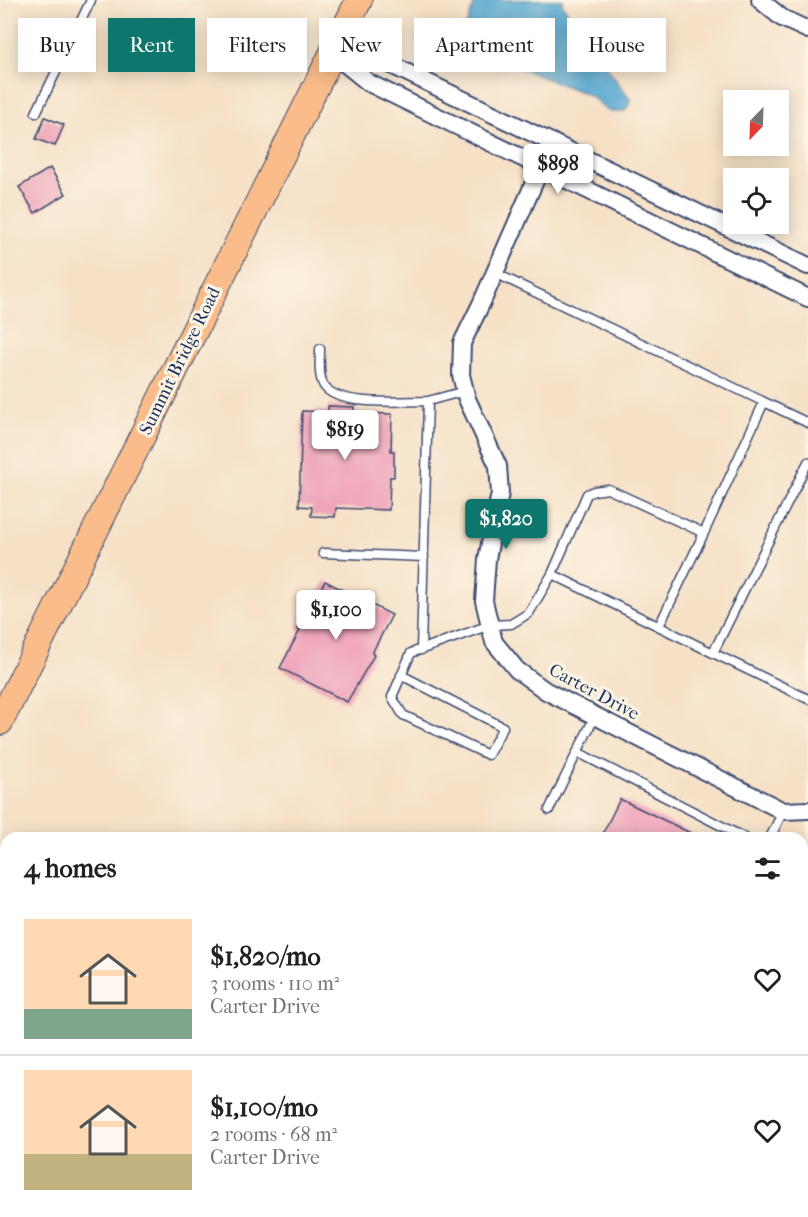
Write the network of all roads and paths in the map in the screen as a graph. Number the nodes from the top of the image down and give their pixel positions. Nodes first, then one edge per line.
1 (91, 0) edge
2 (359, 0) edge
3 (760, 0) edge
4 (350, 18) edge
5 (808, 30) edge
6 (402, 70) edge
7 (324, 72) edge
8 (355, 72) edge
9 (36, 113) dead end
10 (552, 142) junction
11 (541, 167) junction
12 (808, 266) edge
13 (495, 273) junction
14 (808, 298) edge
15 (320, 349) dead end
16 (465, 391) junction
17 (428, 401) junction
18 (764, 402) junction
19 (808, 423) edge
20 (808, 462) edge
21 (704, 533) junction
22 (323, 553) dead end
23 (424, 557) junction
24 (552, 574) junction
25 (490, 625) junction
26 (658, 626) junction
27 (421, 650) junction
28 (713, 653) junction
29 (401, 675) junction
30 (808, 699) edge
31 (595, 716) junction
32 (0, 722) edge
33 (577, 752) junction
34 (549, 810) dead end
35 (808, 810) edge
36 (783, 811) junction
37 (733, 832) edge
38 (773, 832) edge

1 - 9 lane
2 - 4 main road, Summit Bridge Road
3 - 5 street
6 - 10 street
7 - 32 main road, Summit Bridge Road
8 - 11 street
10 - 11 street, Carter Drive
10 - 12 street
11 - 13 street, Carter Drive
11 - 14 street
13 - 16 street, Carter Drive
13 - 18 lane
15 - 17 lane
16 - 17 lane
16 - 25 street, Carter Drive
17 - 23 lane
18 - 19 lane
18 - 21 lane
20 - 28 lane
21 - 24 lane
21 - 26 lane
22 - 23 lane
23 - 27 lane
24 - 25 lane
24 - 26 lane
25 - 27 lane
25 - 31 street, Carter Drive
26 - 28 lane
27 - 29 lane
28 - 30 lane
29 - 29 lane
31 - 33 lane
31 - 36 street, Carter Drive
33 - 34 lane
33 - 37 lane
35 - 36 street, Carter Drive
36 - 38 lane

